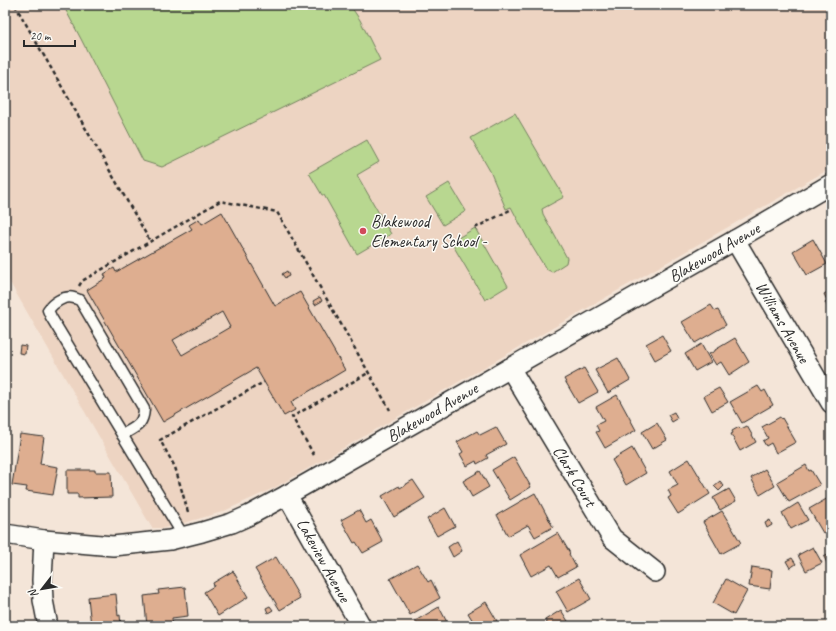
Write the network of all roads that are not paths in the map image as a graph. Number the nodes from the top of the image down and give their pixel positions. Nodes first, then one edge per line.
1 (831, 184) edge
2 (735, 240) junction
3 (510, 368) junction
4 (831, 403) edge
5 (122, 435) junction
6 (287, 495) junction
7 (5, 534) edge
8 (184, 537) junction
9 (44, 540) junction
10 (655, 572) dead end
11 (48, 626) edge
12 (361, 626) edge

1 - 2 street, Blakewood Avenue
2 - 3 street, Blakewood Avenue
2 - 4 street, Williams Avenue
3 - 6 street, Blakewood Avenue
3 - 10 street, Clark Court
5 - 5 lane
5 - 8 lane
6 - 8 street, Blakewood Avenue
6 - 12 street, Lakeview Avenue
7 - 9 street, Blakewood Avenue
8 - 9 street, Blakewood Avenue
9 - 11 street

